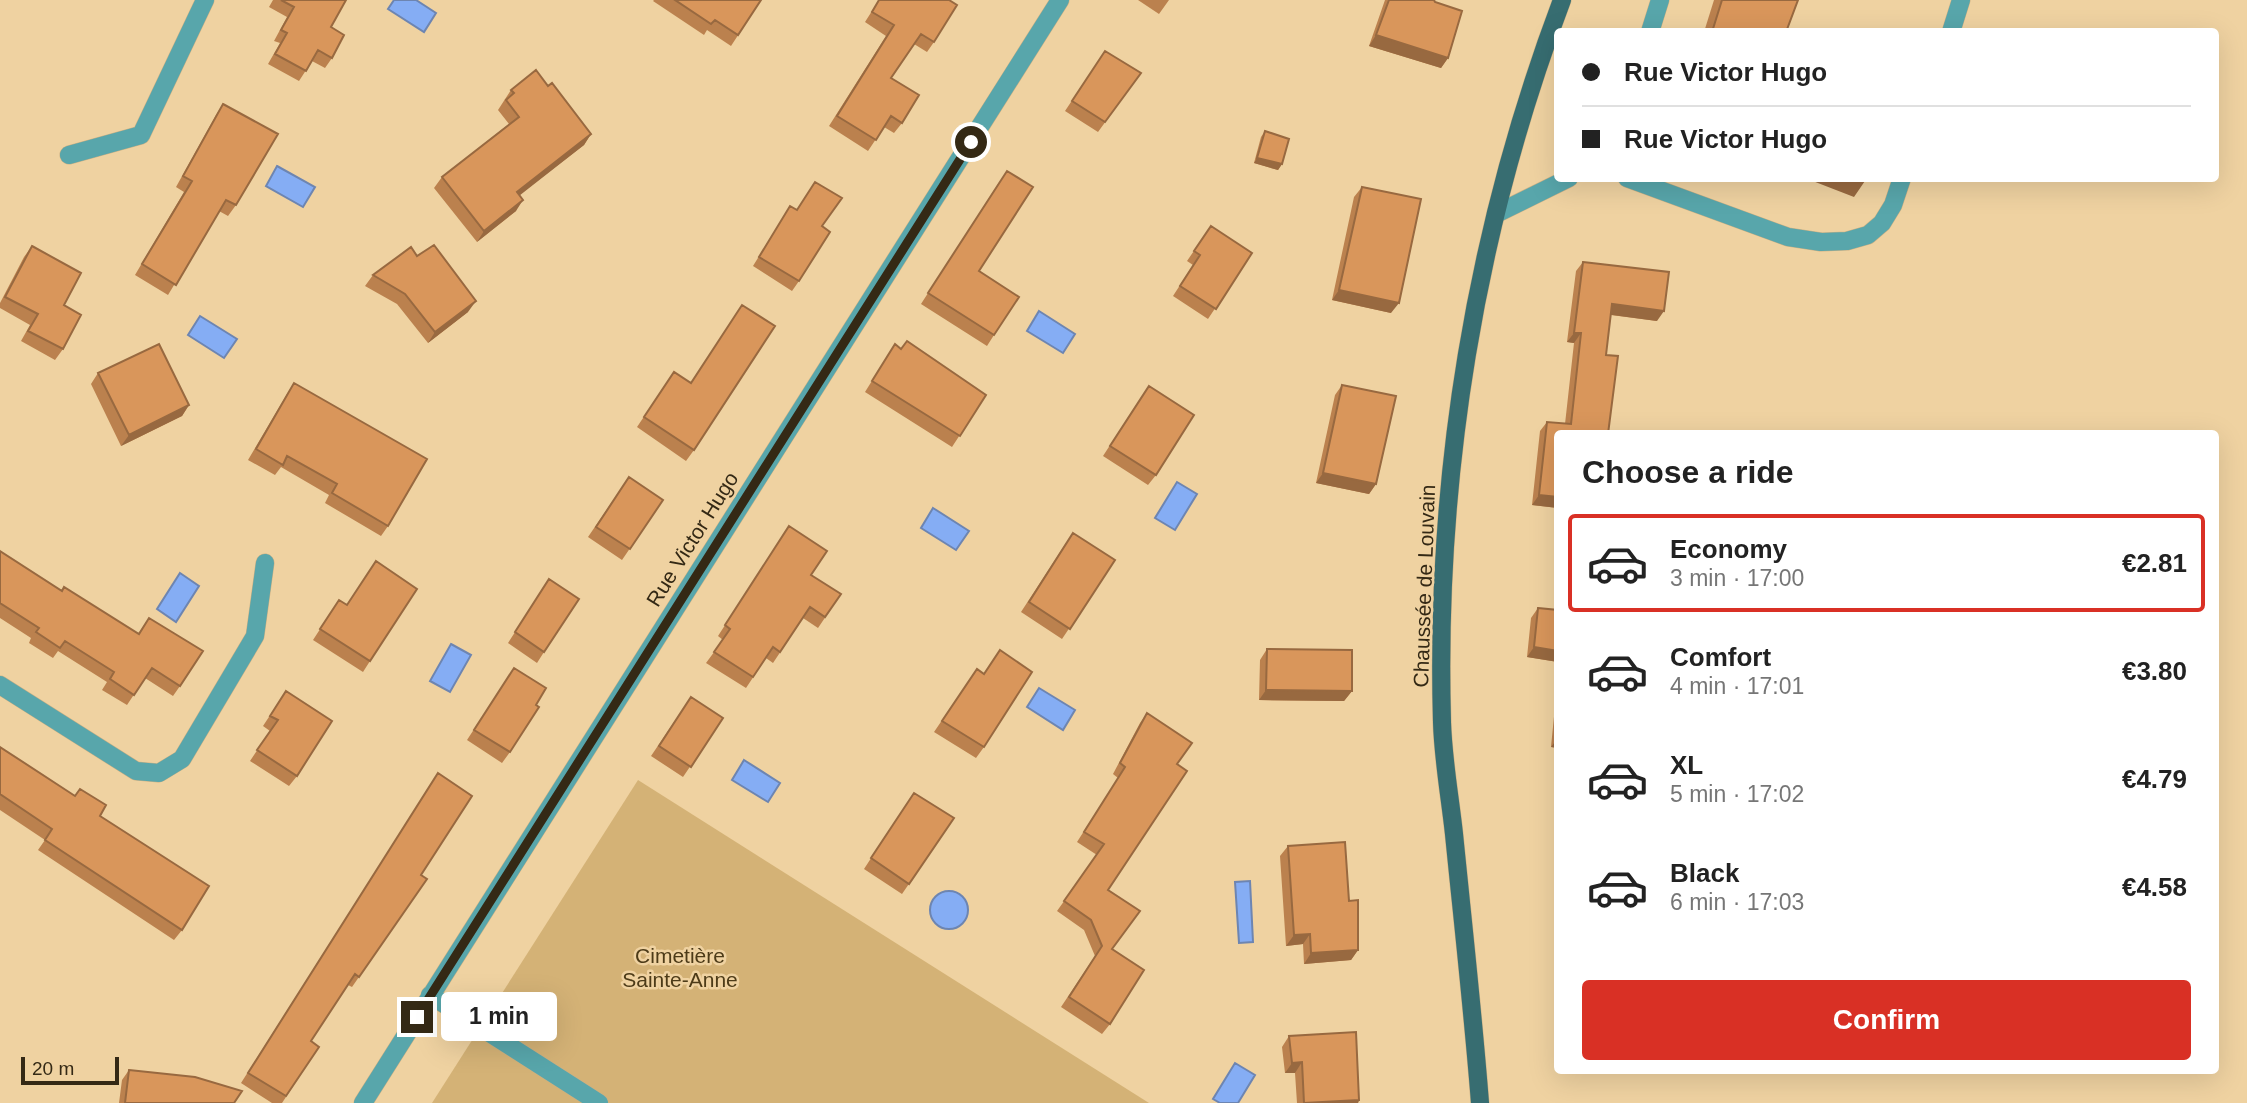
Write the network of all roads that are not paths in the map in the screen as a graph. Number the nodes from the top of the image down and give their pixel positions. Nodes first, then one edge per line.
1 (205, 0) edge
2 (1060, 0) edge
3 (1562, 0) edge
4 (1660, 0) edge
5 (1961, 0) edge
6 (1651, 28) edge
7 (1952, 28) edge
8 (69, 155) dead end
9 (1561, 182) edge
10 (1638, 182) edge
11 (1901, 182) edge
12 (1496, 214) junction
13 (265, 563) dead end
14 (0, 685) edge
15 (430, 995) junction
16 (363, 1103) edge
17 (599, 1103) edge
18 (1480, 1103) edge

1 - 8 street
2 - 15 street, Rue Victor Hugo
3 - 12 main road, Chaussée de Louvain
4 - 6 street
5 - 7 street
9 - 12 street
10 - 11 street
12 - 18 main road, Chaussée de Louvain
13 - 14 street
15 - 16 street, Rue Victor Hugo
15 - 17 street

